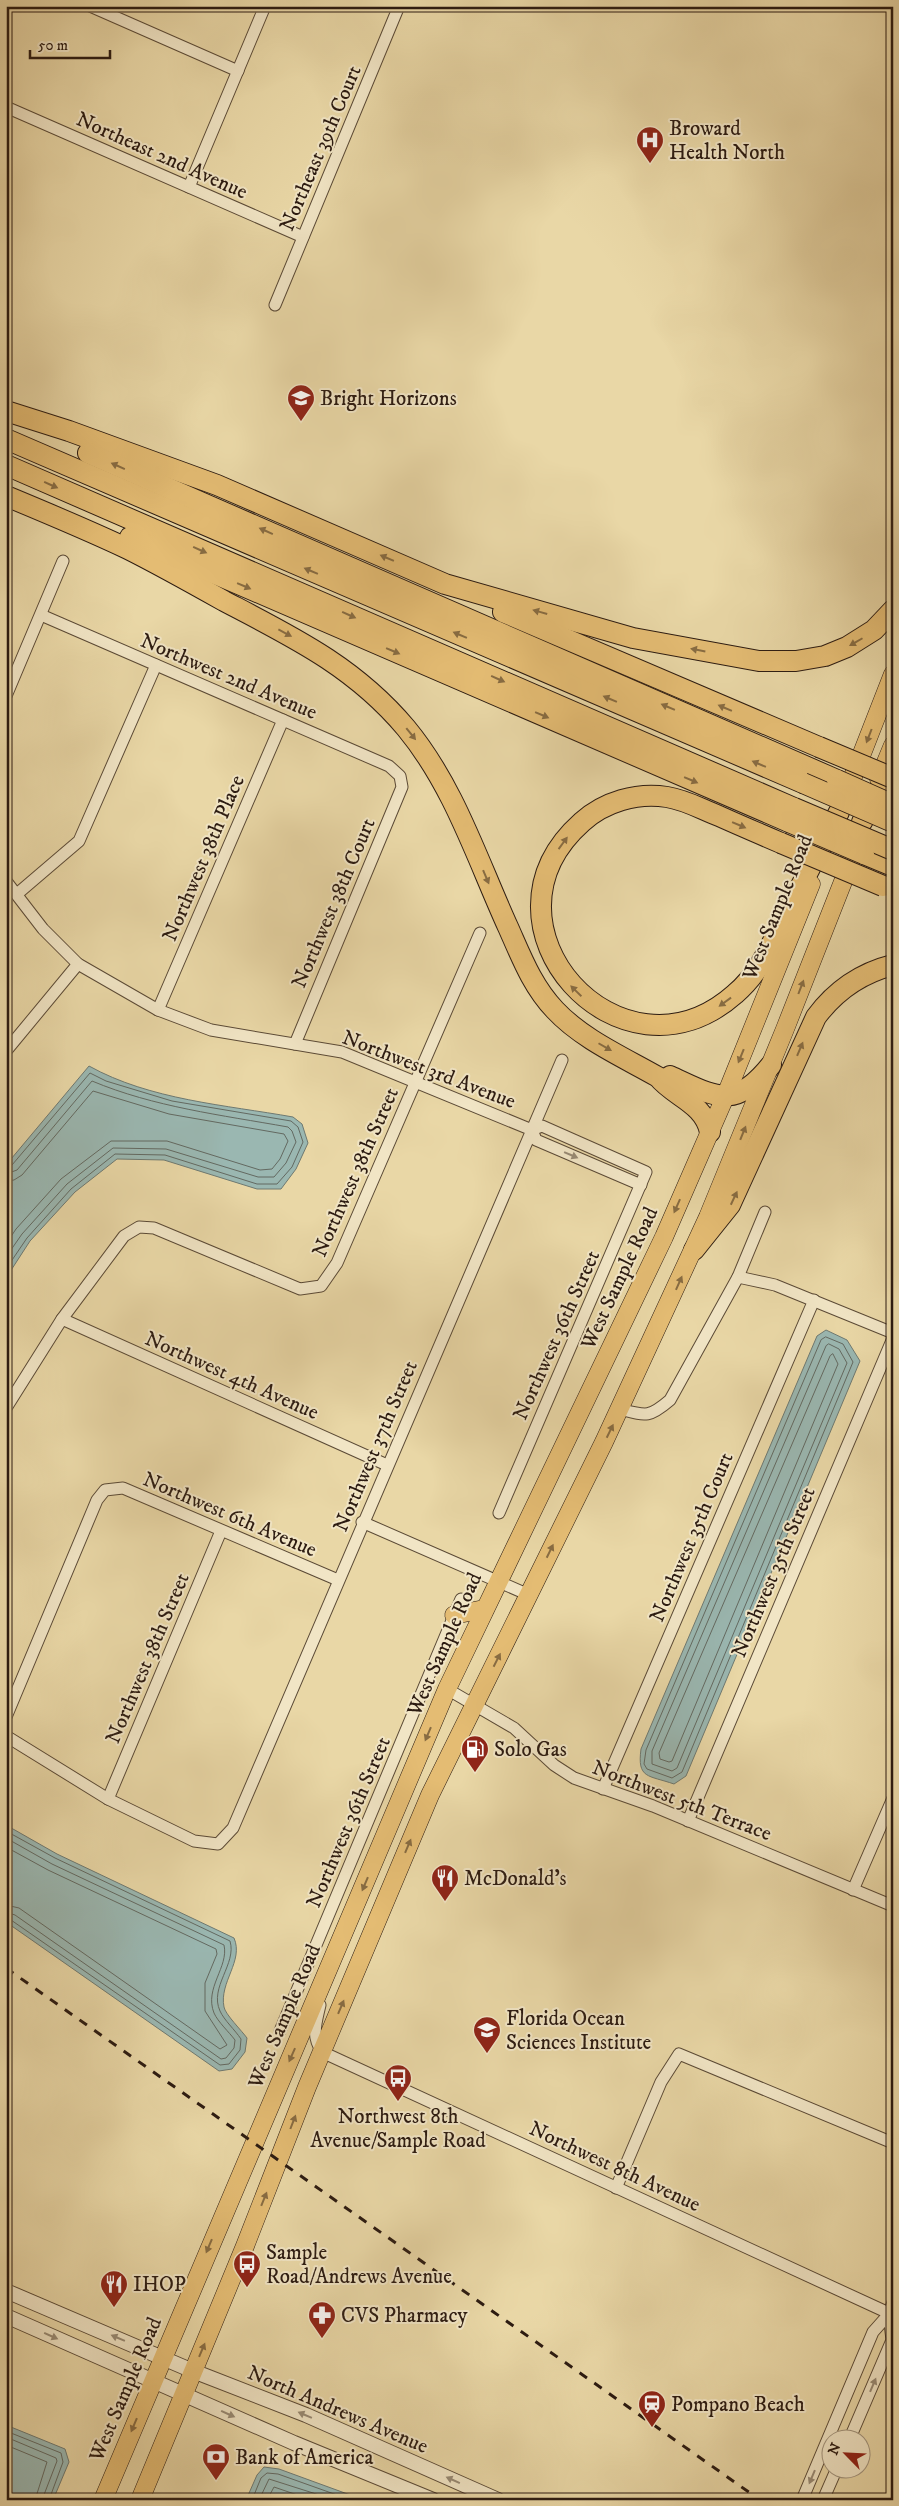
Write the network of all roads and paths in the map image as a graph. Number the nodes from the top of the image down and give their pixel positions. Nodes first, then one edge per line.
1 (90, 6) edge
2 (265, 6) edge
3 (400, 6) edge
4 (238, 71) junction
5 (6, 107) edge
6 (189, 187) junction
7 (303, 237) junction
8 (274, 305) dead end
9 (6, 411) edge
10 (6, 417) edge
11 (6, 438) edge
12 (6, 465) edge
13 (6, 484) edge
14 (6, 496) edge
15 (63, 561) dead end
16 (445, 584) junction
17 (893, 610) edge
18 (41, 615) junction
19 (156, 665) junction
20 (893, 674) edge
21 (6, 696) edge
22 (283, 720) junction
23 (893, 745) edge
24 (893, 766) edge
25 (400, 776) joint
26 (806, 776) junction
27 (893, 778) edge
28 (893, 805) edge
29 (839, 812) junction
30 (792, 815) junction
31 (862, 822) junction
32 (893, 822) edge
33 (893, 850) edge
34 (893, 866) edge
35 (6, 881) edge
36 (888, 889) edge
37 (17, 894) junction
38 (480, 933) dead end
39 (78, 964) junction
40 (893, 965) edge
41 (158, 1010) junction
42 (295, 1044) junction
43 (6, 1051) edge
44 (562, 1060) dead end
45 (771, 1065) junction
46 (658, 1076) junction
47 (416, 1082) junction
48 (725, 1097) junction
49 (532, 1130) junction
50 (710, 1132) junction
51 (646, 1172) joint
52 (641, 1185) junction
53 (765, 1212) dead end
54 (694, 1250) junction
55 (738, 1277) junction
56 (814, 1300) junction
57 (62, 1319) junction
58 (893, 1333) edge
59 (893, 1338) edge
60 (6, 1408) edge
61 (620, 1410) junction
62 (387, 1465) junction
63 (499, 1512) dead end
64 (362, 1522) junction
65 (221, 1531) junction
66 (338, 1580) junction
67 (497, 1581) junction
68 (529, 1595) junction
69 (461, 1599) dead end
70 (484, 1609) junction
71 (454, 1615) junction
72 (448, 1689) junction
73 (475, 1704) junction
74 (6, 1717) edge
75 (6, 1736) edge
76 (603, 1789) junction
77 (893, 1798) edge
78 (108, 1799) junction
79 (688, 1820) junction
80 (853, 1890) junction
81 (893, 1906) edge
82 (309, 1962) junction
83 (327, 1974) junction
84 (280, 2031) dead end
85 (322, 2052) junction
86 (893, 2143) edge
87 (616, 2188) junction
88 (6, 2291) edge
89 (893, 2302) edge
90 (891, 2315) edge
91 (6, 2316) edge
92 (163, 2358) junction
93 (193, 2371) junction
94 (153, 2380) junction
95 (183, 2394) junction
96 (854, 2428) edge
97 (833, 2478) edge
98 (103, 2500) edge
99 (140, 2500) edge
100 (433, 2500) edge
101 (498, 2500) edge
102 (802, 2500) edge
103 (824, 2500) edge

1 - 4 street
2 - 4 street
3 - 7 street, Northeast 39th Court
4 - 6 street
5 - 6 street, Northeast 2nd Avenue
6 - 7 street, Northeast 2nd Avenue
7 - 8 street, Northeast 39th Court
16 -> 9 highway
26 -> 10 highway
26 -> 11 highway
12 -> 30 highway
13 -> 30 highway
14 -> 46 highway
15 - 18 street
17 -> 16 highway
27 -> 16 highway, bridge
18 - 19 street, Northwest 2nd Avenue
18 - 21 street
19 - 22 street, Northwest 2nd Avenue
19 - 37 street
20 -> 29 main road, West Sample Road
22 - 25 street, Northwest 2nd Avenue
22 - 41 street, Northwest 38th Place
23 - 31 main road
24 - 31 highway
25 - 42 street, Northwest 38th Court
26 - 28 highway, bridge
26 - 32 highway, bridge
29 -> 36 highway, bridge
29 -> 48 main road, West Sample Road
30 - 33 highway, bridge
30 - 34 highway, bridge
45 -> 31 main road
35 - 37 street, Northwest 3rd Avenue
37 - 39 street, Northwest 3rd Avenue
38 - 47 street, Northwest 38th Street
39 - 41 street, Northwest 3rd Avenue
39 - 43 street
54 -> 40 highway
41 - 42 street, Northwest 3rd Avenue
42 - 47 street, Northwest 3rd Avenue
44 - 49 street, Northwest 37th Street
45 - 48 highway
54 -> 45 main road
46 - 48 highway
46 - 50 highway
47 - 49 street, Northwest 3rd Avenue
47 - 57 street, Northwest 38th Street
48 - 50 main road, West Sample Road
49 - 51 street, Northwest 3rd Avenue
49 -> 52 street, Northwest 3rd Avenue
49 - 62 street, Northwest 37th Street
50 -> 67 main road, West Sample Road
51 - 52 street, Northwest 36th Street
52 - 63 street, Northwest 36th Street
53 - 55 street
61 -> 54 main road
55 - 56 street
55 - 61 street
56 - 58 street
56 - 76 street, Northwest 35th Court
57 - 60 street
57 - 62 street, Northwest 4th Avenue
59 - 79 street, Northwest 35th Street
68 -> 61 main road
62 - 64 street, Northwest 37th Street
64 - 66 street, Northwest 37th Street
64 - 67 street
65 - 66 street, Northwest 6th Avenue
65 - 74 street, Northwest 6th Avenue
65 - 78 street, Northwest 38th Street
66 - 78 street, Northwest 37th Street
67 - 68 street
67 - 70 main road, West Sample Road
73 -> 68 main road
69 - 71 street, Northwest 36th Street
70 - 71 main road
70 - 72 main road, West Sample Road
71 - 82 street, Northwest 36th Street
72 - 73 street, Northwest 5th Terrace
72 -> 83 main road, West Sample Road
73 - 76 street, Northwest 5th Terrace
85 -> 73 main road
75 - 78 street
76 - 79 street, Northwest 5th Terrace
77 - 80 street
79 - 80 street, Northwest 5th Terrace
80 - 81 street, Northwest 5th Terrace
82 - 83 street
82 - 84 street, Northwest 36th Street
83 - 85 street
83 -> 92 main road, West Sample Road
85 - 87 street, Northwest 8th Avenue
93 -> 85 main road
86 - 87 street
87 - 90 street, Northwest 8th Avenue
92 -> 88 street, North Andrews Avenue
89 - 90 street
96 -> 90 street
90 -> 102 street
91 -> 94 street
92 - 93 street, North Andrews Avenue
92 - 94 main road, West Sample Road
93 - 95 main road
101 -> 93 street, North Andrews Avenue
94 - 95 street
94 -> 98 main road, West Sample Road
95 - 99 main road
95 -> 100 street
97 - 103 street

